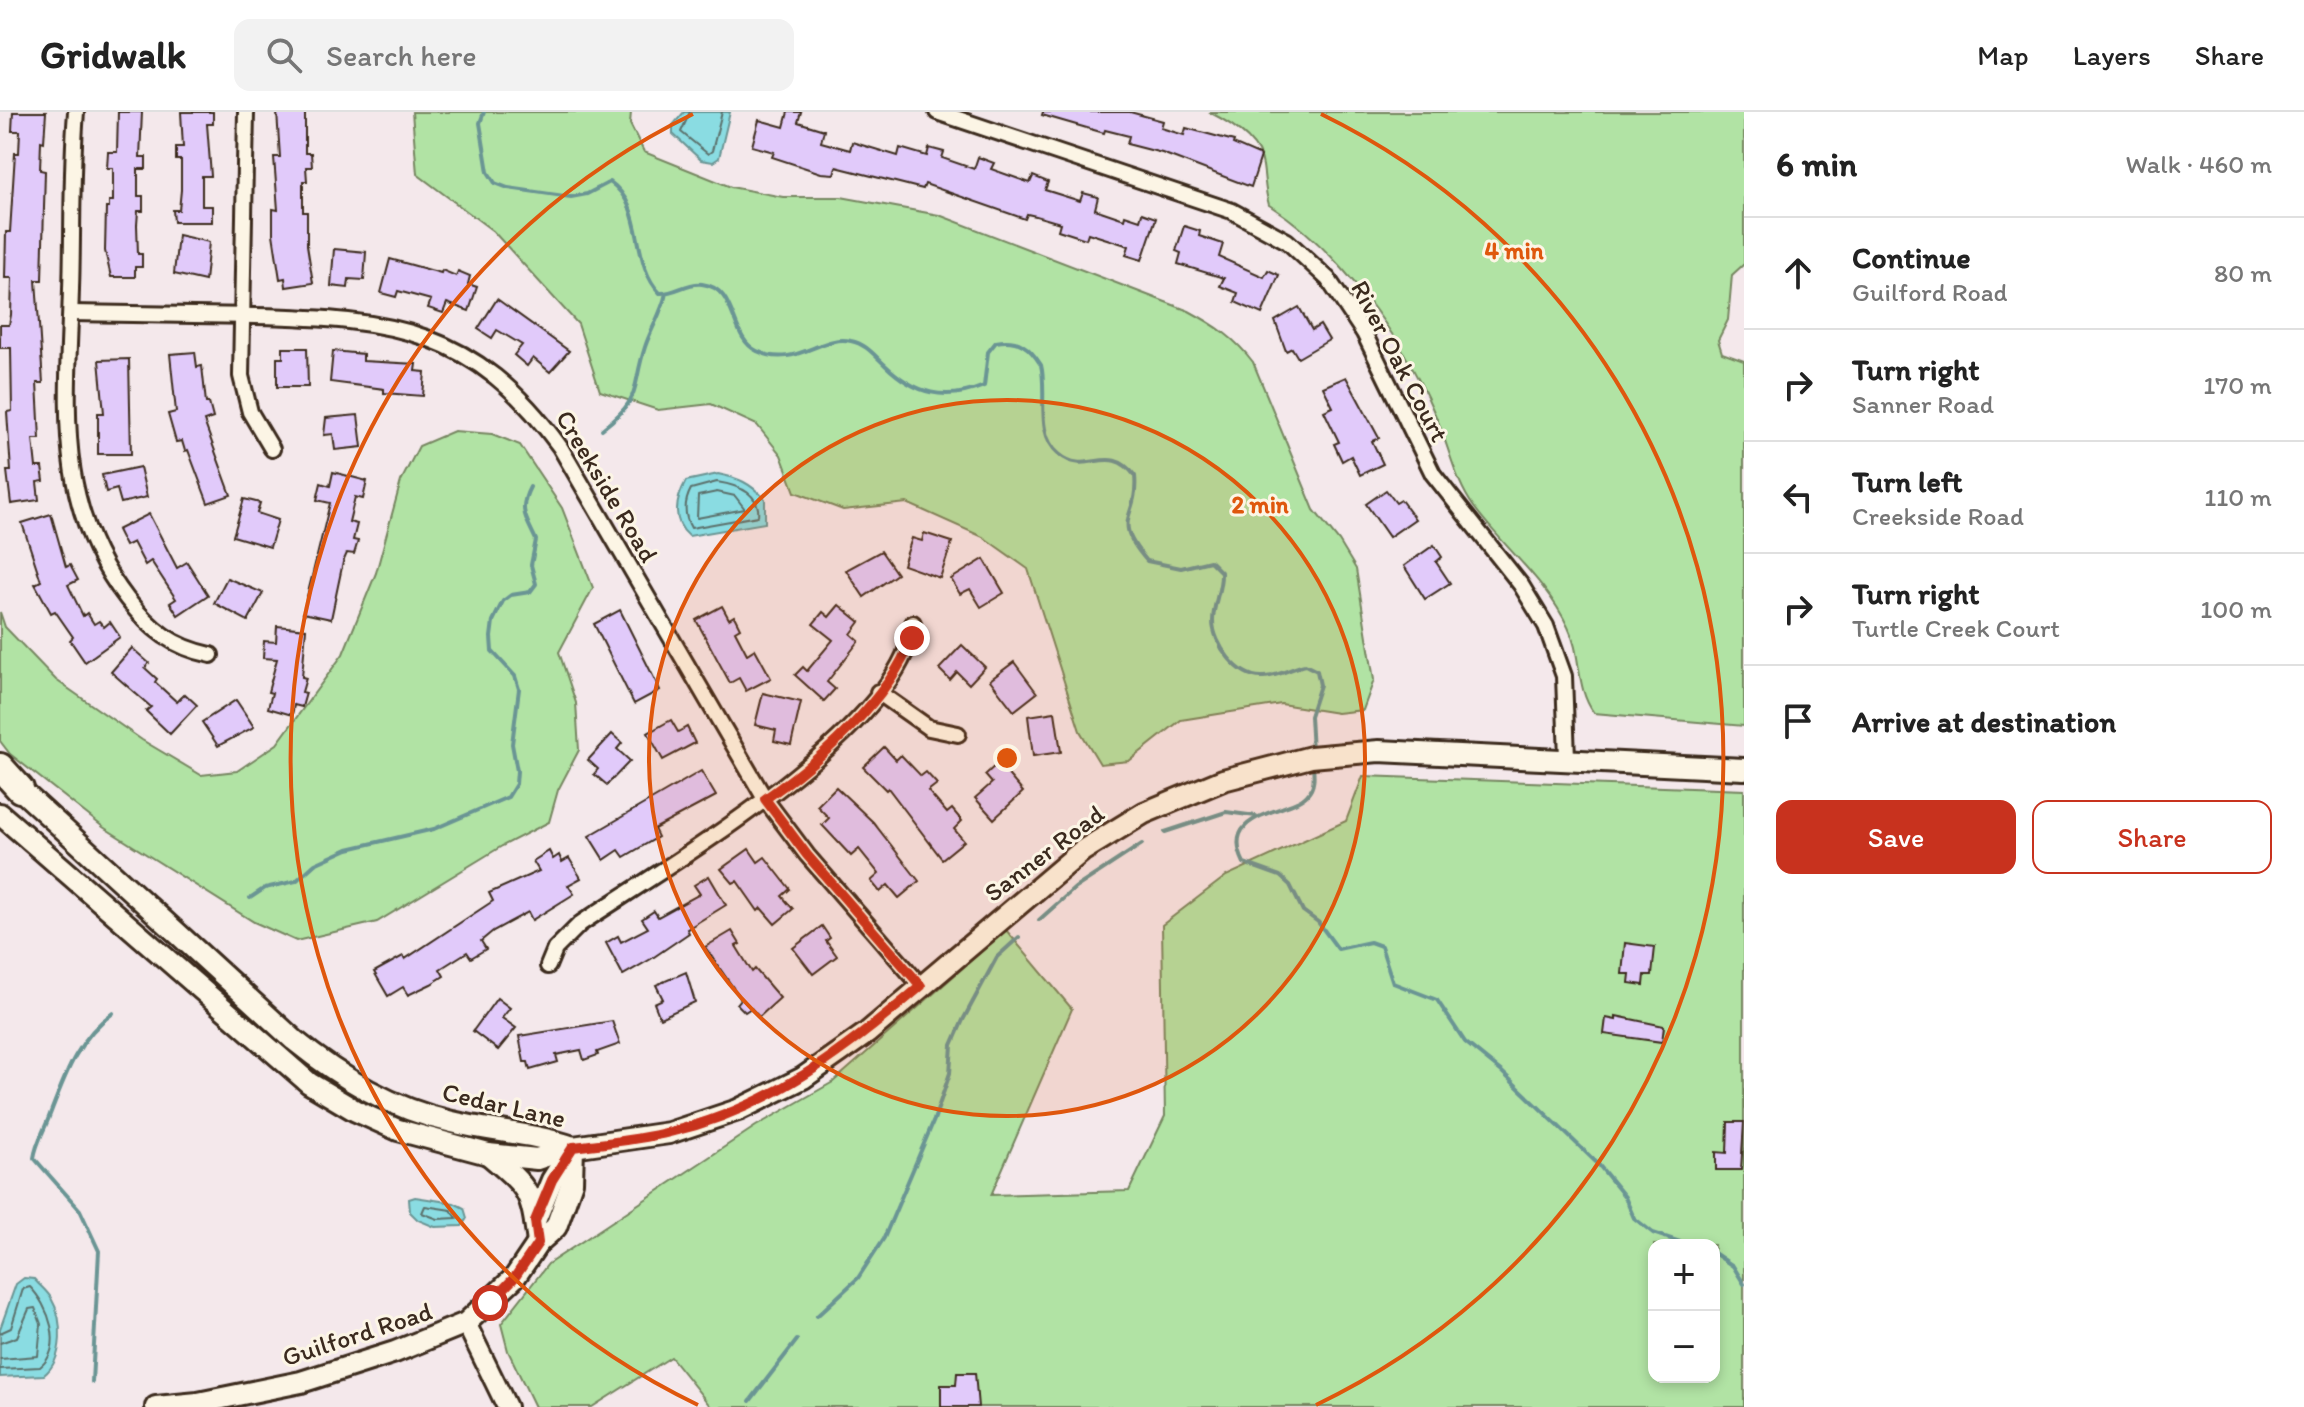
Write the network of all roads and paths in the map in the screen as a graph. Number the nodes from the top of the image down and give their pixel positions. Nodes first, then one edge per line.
1 (76, 112) edge
2 (246, 112) edge
3 (937, 112) edge
4 (71, 313) junction
5 (241, 316) junction
6 (272, 449) dead end
7 (913, 623) dead end
8 (211, 655) dead end
9 (878, 692) junction
10 (958, 734) dead end
11 (1567, 758) junction
12 (1744, 769) edge
13 (7, 776) edge
14 (765, 799) junction
15 (0, 814) edge
16 (548, 966) dead end
17 (921, 986) junction
18 (573, 1147) junction
19 (488, 1154) junction
20 (535, 1221) junction
21 (538, 1243) junction
22 (466, 1323) junction
23 (156, 1407) edge
24 (507, 1407) edge

1 - 4 street
2 - 5 street
3 - 11 street, River Oak Court
4 - 5 street, Creekside Road
4 - 8 street
5 - 6 street
5 - 14 street, Creekside Road
7 - 9 street
9 - 10 street
9 - 14 street
11 - 12 main road, Sanner Road
11 - 17 main road, Sanner Road
13 - 18 main road, Cedar Lane
14 - 16 street
14 - 17 street, Creekside Road
15 - 19 main road, Cedar Lane
17 - 18 main road, Sanner Road
18 - 19 main road, Cedar Lane
18 - 20 main road
18 - 21 main road, Guilford Road
19 - 20 main road
20 - 21 main road
21 - 22 main road, Guilford Road
22 - 23 main road, Guilford Road
22 - 24 street

